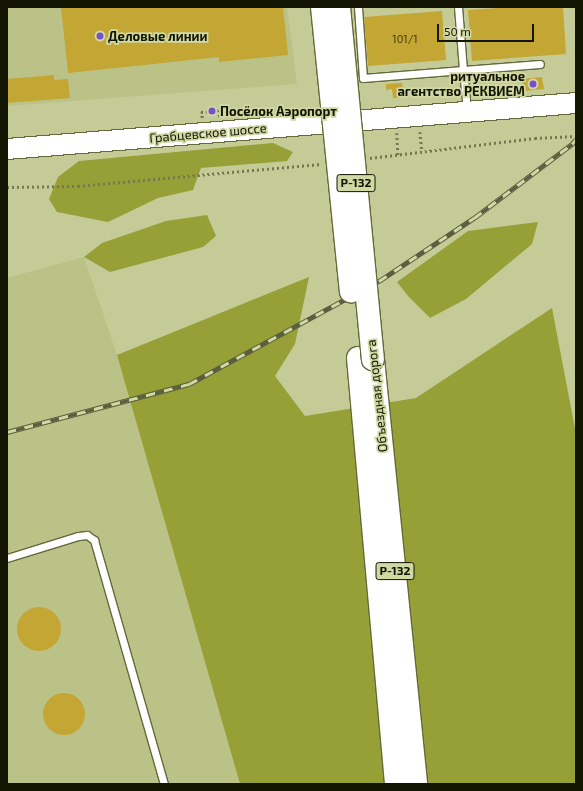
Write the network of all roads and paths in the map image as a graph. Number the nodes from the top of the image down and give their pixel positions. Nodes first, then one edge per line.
1 (322, 7) edge
2 (339, 7) edge
3 (358, 7) edge
4 (458, 7) edge
5 (540, 64) dead end
6 (464, 70) junction
7 (576, 103) edge
8 (467, 112) junction
9 (214, 118) dead end
10 (208, 119) dead end
11 (421, 132) dead end
12 (397, 133) dead end
13 (576, 136) edge
14 (7, 149) edge
15 (422, 152) junction
16 (398, 155) junction
17 (368, 158) dead end
18 (322, 164) dead end
19 (7, 187) edge
20 (366, 358) junction
21 (7, 558) edge
22 (164, 784) edge
23 (396, 784) edge
24 (416, 784) edge

1 - 20 highway, Объездная дорога / Р-132, bridge
2 - 20 highway, Объездная дорога / Р-132, bridge
3 - 6 lane
4 - 6 lane
5 - 6 lane
6 - 8 lane
7 - 8 main road, Грабцевское шоссе
8 - 14 main road, Грабцевское шоссе
9 - 10 path
11 - 15 path
12 - 16 path
13 - 15 path
15 - 16 path
16 - 17 path
18 - 19 path
20 - 23 highway, Объездная дорога / Р-132
20 - 24 highway, Объездная дорога / Р-132
21 - 22 lane

